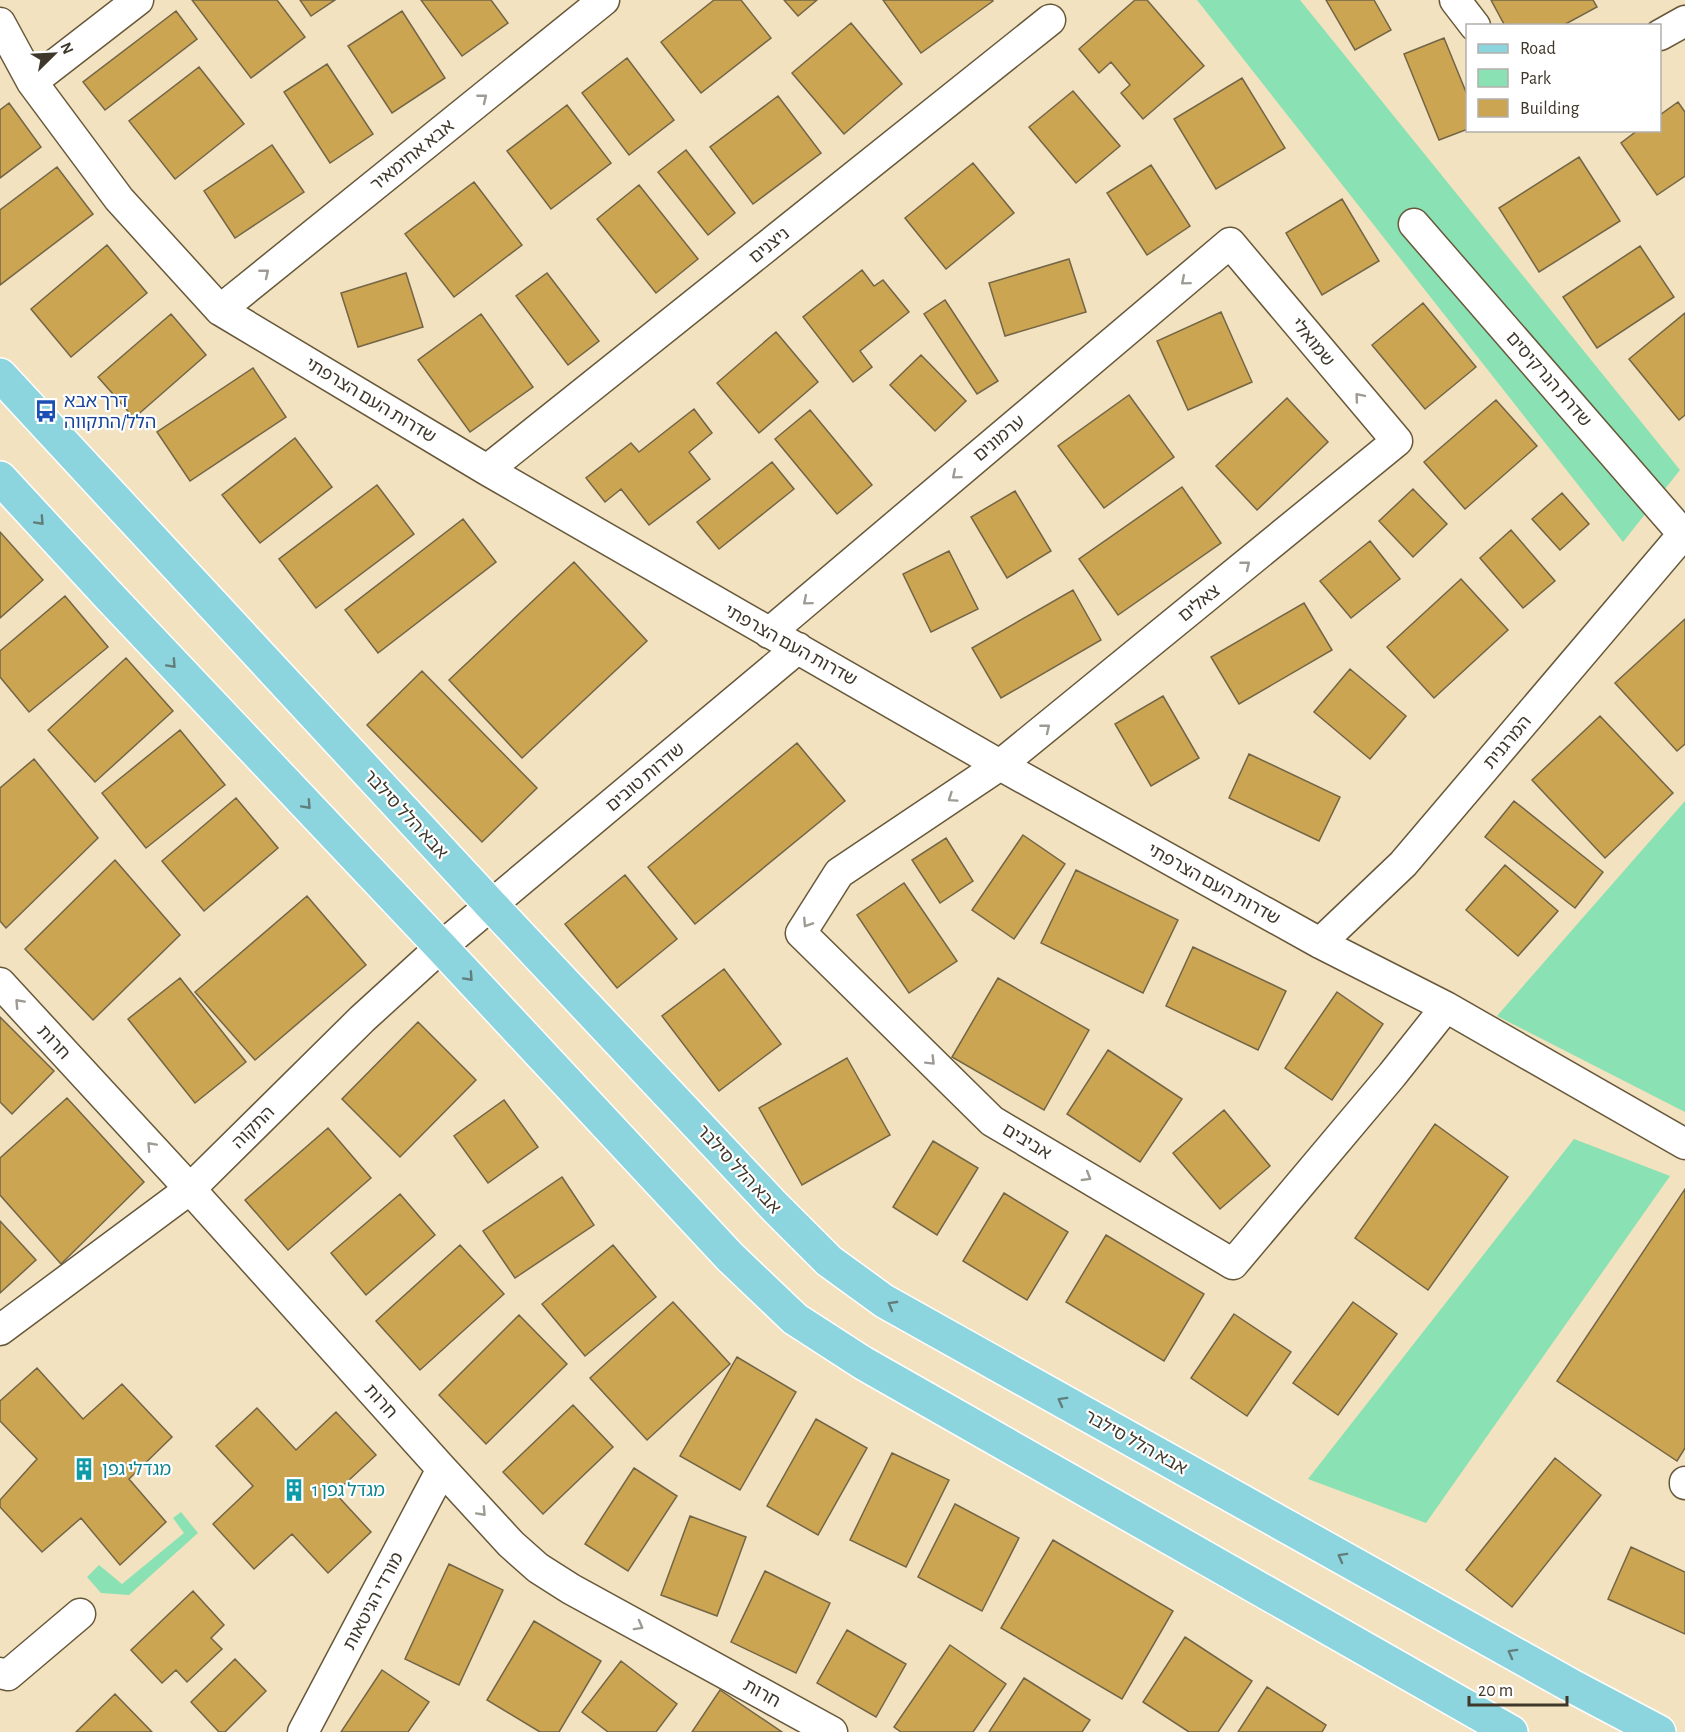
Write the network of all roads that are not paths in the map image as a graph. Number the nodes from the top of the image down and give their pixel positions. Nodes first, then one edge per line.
1 (138, 0) edge
2 (604, 0) edge
3 (1455, 0) edge
4 (1050, 20) dead end
5 (1685, 21) edge
6 (0, 23) edge
7 (1473, 24) edge
8 (1661, 34) edge
9 (32, 82) junction
10 (1414, 224) dead end
11 (1230, 243) joint
12 (220, 310) junction
13 (0, 375) edge
14 (1397, 441) joint
15 (487, 470) junction
16 (0, 478) edge
17 (1684, 533) edge
18 (769, 633) junction
19 (798, 648) junction
20 (1000, 765) junction
21 (491, 905) junction
22 (1320, 943) junction
23 (441, 947) junction
24 (0, 983) edge
25 (1446, 1007) junction
26 (1685, 1144) edge
27 (190, 1189) junction
28 (0, 1330) edge
29 (442, 1470) junction
30 (80, 1614) dead end
31 (0, 1673) edge
32 (303, 1732) edge
33 (832, 1732) edge
34 (1511, 1732) edge
35 (1657, 1732) edge

1 - 9 street
12 -> 2 street, אבא אחימאיר
3 - 7 street
4 - 15 street, ניצנים
5 - 8 street
6 - 9 street, שדרות העם הצרפתי
9 - 12 street, שדרות העם הצרפתי
10 - 17 street, שדרת הנרקיסים
14 -> 11 street, שמואלי
11 -> 18 street, ערמונים
12 - 15 street, שדרות העם הצרפתי
13 - 21 main road, אבא הלל סילבר
20 -> 14 street, צאלים
15 - 18 street, שדרות העם הצרפתי
16 -> 23 main road
17 - 22 street, המרגנית
18 - 19 street, שדרות העם הצרפתי
19 - 20 street, שדרות העם הצרפתי
19 - 21 street, שדרות טובים
20 - 22 street, שדרות העם הצרפתי
20 -> 25 street, אביבים
21 - 23 street, התקוה
35 -> 21 main road, אבא הלל סילבר
22 - 25 street, שדרות העם הצרפתי
23 - 27 street, התקוה
23 -> 34 main road
27 -> 24 street, חרות
25 - 26 street, שדרות העם הצרפתי
27 - 28 street, התקוה
27 - 29 street, חרות
29 - 32 street, מורדי הגיטאות
29 -> 33 street, חרות
30 - 31 street

